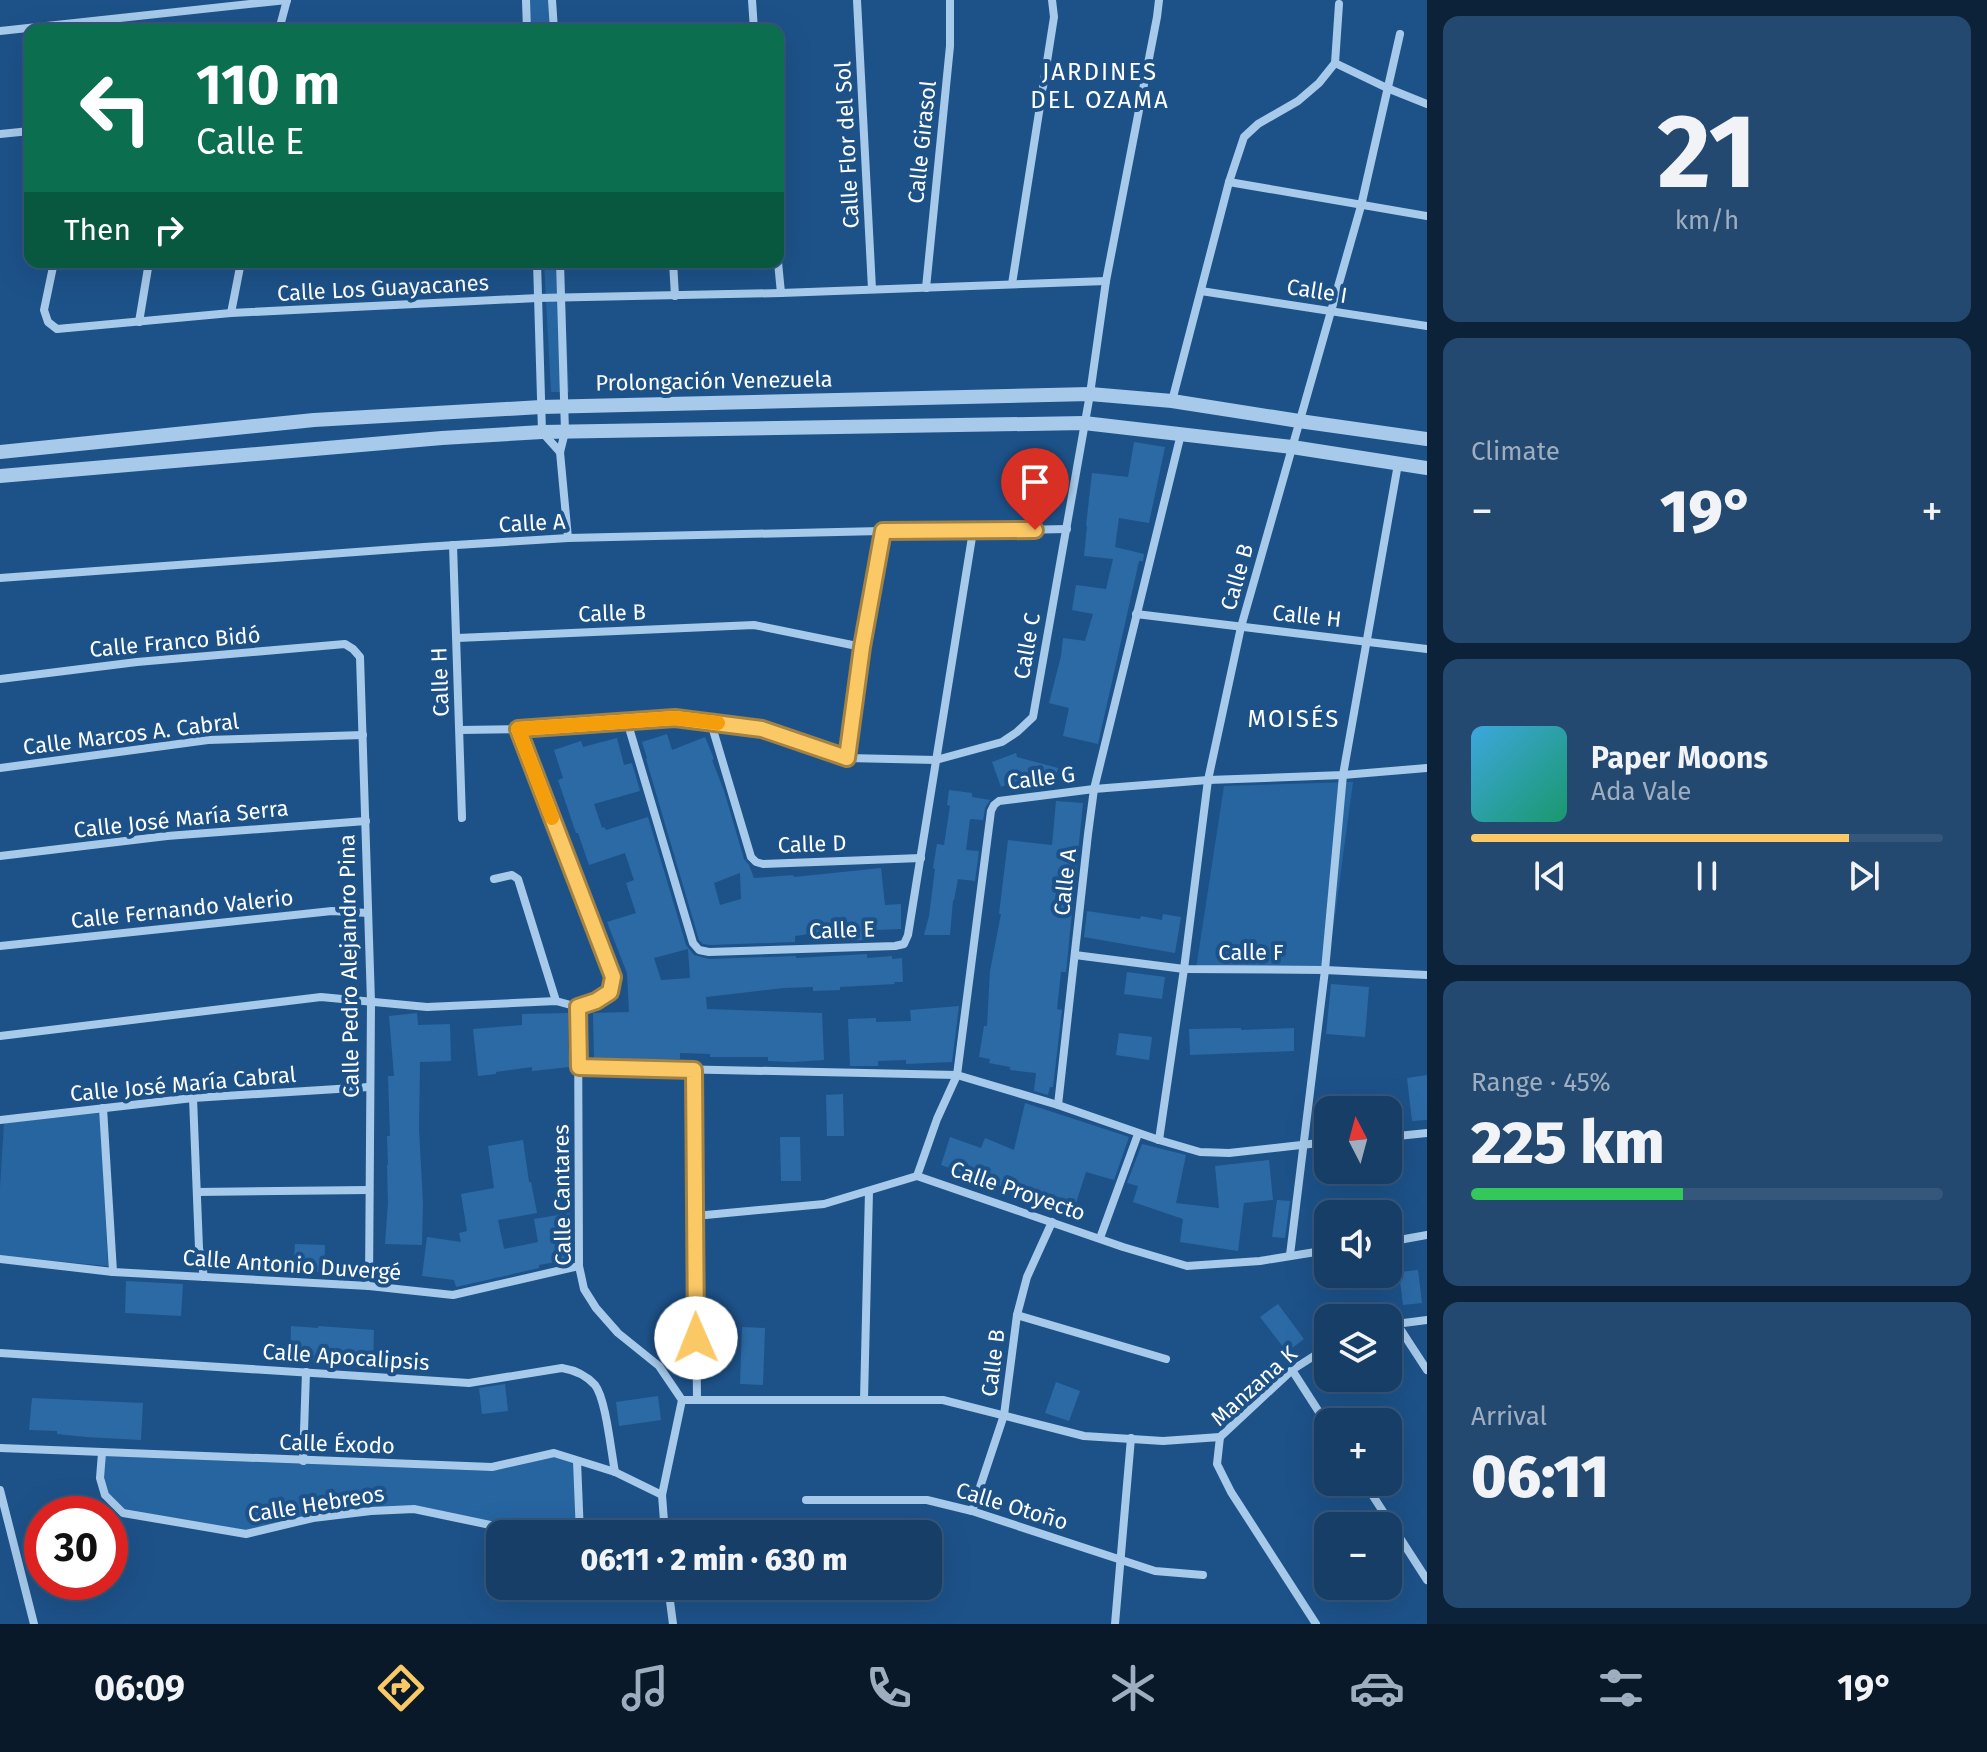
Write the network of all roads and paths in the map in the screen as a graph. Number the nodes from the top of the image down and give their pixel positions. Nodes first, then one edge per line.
1 (287, 0) edge
2 (526, 0) edge
3 (552, 0) edge
4 (752, 0) edge
5 (857, 0) edge
6 (950, 0) edge
7 (1052, 0) edge
8 (1159, 0) edge
9 (1339, 4) dead end
10 (65, 24) edge
11 (281, 24) edge
12 (527, 24) edge
13 (554, 24) edge
14 (754, 24) edge
15 (24, 28) edge
16 (0, 31) edge
17 (1400, 34) dead end
18 (1335, 63) junction
19 (1387, 88) junction
20 (1427, 104) edge
21 (24, 132) edge
22 (0, 134) edge
23 (1229, 182) junction
24 (1361, 206) junction
25 (1427, 216) edge
26 (53, 268) edge
27 (148, 268) edge
28 (240, 268) edge
29 (537, 268) edge
30 (560, 268) edge
31 (673, 268) edge
32 (779, 268) edge
33 (1106, 281) junction
34 (1012, 284) junction
35 (926, 288) junction
36 (872, 289) junction
37 (1201, 291) junction
38 (781, 293) junction
39 (675, 296) junction
40 (538, 298) junction
41 (561, 299) junction
42 (1331, 311) junction
43 (231, 313) junction
44 (139, 322) junction
45 (1427, 326) edge
46 (1090, 394) junction
47 (1172, 401) junction
48 (564, 406) junction
49 (541, 407) junction
50 (1299, 421) junction
51 (1084, 423) junction
52 (542, 432) junction
53 (565, 432) junction
54 (1181, 433) junction
55 (1427, 439) edge
56 (1292, 447) junction
57 (0, 452) edge
58 (560, 452) junction
59 (1398, 464) junction
60 (1427, 468) edge
61 (0, 476) edge
62 (1067, 529) junction
63 (883, 531) junction
64 (973, 531) junction
65 (568, 538) junction
66 (453, 545) junction
67 (0, 578) edge
68 (1136, 614) junction
69 (1241, 627) junction
70 (457, 638) junction
71 (1366, 641) junction
72 (862, 647) junction
73 (353, 649) joint
74 (1427, 649) edge
75 (0, 679) edge
76 (627, 721) junction
77 (711, 723) junction
78 (518, 729) junction
79 (460, 730) junction
80 (363, 735) junction
81 (847, 758) junction
82 (936, 760) junction
83 (0, 768) edge
84 (1427, 768) edge
85 (1343, 775) junction
86 (1208, 780) junction
87 (1094, 789) junction
88 (462, 818) dead end
89 (366, 821) junction
90 (0, 856) edge
91 (921, 858) junction
92 (494, 879) dead end
93 (368, 913) junction
94 (0, 946) edge
95 (1075, 955) junction
96 (1184, 969) junction
97 (1325, 970) junction
98 (1427, 975) edge
99 (556, 1001) junction
100 (371, 1002) junction
101 (578, 1007) junction
102 (0, 1036) edge
103 (579, 1067) junction
104 (694, 1070) junction
105 (957, 1075) junction
106 (369, 1087) junction
107 (193, 1098) junction
108 (1058, 1105) junction
109 (103, 1108) junction
110 (0, 1120) edge
111 (1427, 1133) edge
112 (1138, 1134) junction
113 (1402, 1136) edge
114 (1159, 1140) junction
115 (1314, 1143) edge
116 (1304, 1144) junction
117 (917, 1176) junction
118 (369, 1190) junction
119 (869, 1191) junction
120 (197, 1192) junction
121 (695, 1216) junction
122 (1052, 1222) junction
123 (1427, 1235) edge
124 (1100, 1238) junction
125 (1402, 1239) edge
126 (1314, 1252) edge
127 (1290, 1255) junction
128 (0, 1259) edge
129 (579, 1266) junction
130 (113, 1272) junction
131 (204, 1277) junction
132 (369, 1286) junction
133 (1017, 1315) junction
134 (1427, 1320) edge
135 (1402, 1324) edge
136 (1402, 1338) edge
137 (0, 1353) edge
138 (1314, 1356) edge
139 (1166, 1359) dead end
140 (1292, 1370) junction
141 (1427, 1370) edge
142 (306, 1372) junction
143 (697, 1399) junction
144 (682, 1400) junction
145 (864, 1400) junction
146 (1316, 1408) edge
147 (1004, 1415) junction
148 (1220, 1437) junction
149 (1131, 1438) junction
150 (0, 1448) edge
151 (102, 1453) junction
152 (303, 1461) junction
153 (577, 1461) junction
154 (615, 1472) junction
155 (0, 1490) edge
156 (662, 1495) junction
157 (1373, 1496) edge
158 (806, 1500) dead end
159 (972, 1511) junction
160 (579, 1520) edge
161 (664, 1520) edge
162 (486, 1524) edge
163 (1121, 1560) junction
164 (1203, 1575) dead end
165 (1427, 1580) edge
166 (670, 1600) edge
167 (34, 1624) edge
168 (673, 1624) edge
169 (1115, 1624) edge
170 (1316, 1624) edge

1 - 10 street
1 - 11 street
2 - 12 street
3 - 13 street
4 - 14 street
5 - 36 street, Calle Flor del Sol
6 - 35 street, Calle Girasol
7 - 34 street
8 - 33 street, Calle C
9 - 18 street
15 - 16 street
17 - 19 street, Calle B
18 - 19 street
18 - 23 street
19 - 20 street
19 - 24 street, Calle B
21 - 22 street
23 - 24 street
23 - 37 street
24 - 25 street
24 - 42 street, Calle B
26 - 44 street, Calle Los Guayacanes
27 - 44 street
28 - 43 street
29 - 40 street
30 - 41 street
31 - 39 street
32 - 38 street
33 - 34 street, Calle Los Guayacanes
33 - 46 street, Calle C
34 - 35 street, Calle Los Guayacanes
35 - 36 street, Calle Los Guayacanes
36 - 38 street, Calle Los Guayacanes
37 - 42 street, Calle I
37 - 47 street
38 - 39 street, Calle Los Guayacanes
39 - 41 street, Calle Los Guayacanes
40 - 41 street, Calle Los Guayacanes
40 - 43 street, Calle Los Guayacanes
40 - 49 street
41 - 48 street
42 - 45 street, Calle I
42 - 50 street, Calle B
43 - 44 street, Calle Los Guayacanes
46 - 47 street, Prolongación Venezuela
46 - 48 street, Prolongación Venezuela
46 - 51 street, Calle C
47 - 50 street, Prolongación Venezuela
48 - 49 street, Prolongación Venezuela
48 - 53 street
49 - 52 street
49 - 57 street, Prolongación Venezuela
50 - 55 street, Prolongación Venezuela
50 - 56 street, Calle B
51 - 53 street
51 - 54 street
51 - 62 street, Calle C
52 - 53 street
52 - 58 street
52 - 61 street
53 - 58 street
54 - 56 street
54 - 68 street, Calle A
56 - 59 street
56 - 69 street, Calle B
58 - 65 street
59 - 60 street
59 - 71 street
62 - 64 street, Calle A
62 - 82 street, Calle C
63 - 64 street, Calle A
63 - 65 street, Calle A
63 - 72 street
64 - 82 street, Calle E
65 - 66 street, Calle A
66 - 67 street, Calle A
66 - 70 street, Calle H
68 - 69 street, Calle H
68 - 87 street, Calle A
69 - 71 street, Calle H
69 - 86 street, Calle B
70 - 72 street, Calle B
70 - 79 street, Calle H
71 - 74 street, Calle H
71 - 85 street
72 - 81 street
73 - 75 street, Calle Franco Bidó
73 - 80 street, Calle Pedro Alejandro Pina
76 - 77 street, Calle C
76 - 78 street, Calle C
76 - 91 street, Calle E
77 - 81 street, Calle C
77 - 91 street, Calle D
78 - 79 street, Calle C
78 - 101 street
79 - 88 street, Calle H
80 - 83 street, Calle Marcos A. Cabral
80 - 89 street, Calle Pedro Alejandro Pina
81 - 82 street, Calle C
82 - 91 street, Calle E
84 - 85 street, Calle G
85 - 86 street, Calle G
85 - 97 street
86 - 87 street, Calle G
86 - 96 street, Calle B
87 - 95 street, Calle A
87 - 105 street, Calle G
89 - 90 street, Calle José María Serra
89 - 93 street, Calle Pedro Alejandro Pina
92 - 99 street
93 - 94 street, Calle Fernando Valerio
93 - 100 street, Calle Pedro Alejandro Pina
95 - 96 street, Calle F
95 - 108 street, Calle A
96 - 97 street, Calle F
96 - 114 street, Calle B
97 - 98 street, Calle F
97 - 116 street
99 - 100 street
99 - 101 street
100 - 102 street
100 - 106 street, Calle Pedro Alejandro Pina
101 - 103 street, Calle Cantares
103 - 104 street
103 - 129 street, Calle Cantares
104 - 105 street
104 - 121 street
105 - 108 street
105 - 117 street, Calle G
106 - 107 street, Calle José María Cabral
106 - 118 street, Calle Pedro Alejandro Pina
107 - 109 street, Calle José María Cabral
107 - 120 street
108 - 112 street
109 - 110 street, Calle José María Cabral
109 - 130 street
111 - 113 street
112 - 114 street
112 - 124 street
114 - 116 street
115 - 116 street
116 - 127 street
117 - 119 street, Calle Proyecto
117 - 122 street, Calle Proyecto
118 - 120 street
118 - 132 street, Calle Pedro Alejandro Pina
119 - 121 street, Calle Proyecto
119 - 145 street
120 - 131 street
121 - 143 street
122 - 124 street, Calle Proyecto
122 - 133 street, Calle B
123 - 125 street
124 - 127 street, Calle Proyecto
126 - 127 street, Calle Proyecto
128 - 130 street, Calle Antonio Duvergé
129 - 132 street, Calle Antonio Duvergé
129 - 144 street, Calle Cantares
130 - 131 street, Calle Antonio Duvergé
131 - 132 street, Calle Antonio Duvergé
133 - 139 street
133 - 147 street, Calle B
134 - 135 street
136 - 141 street
137 - 142 street, Calle Apocalipsis
138 - 140 street, Manzana K
140 - 146 street
140 - 148 street, Manzana K
142 - 152 street
142 - 154 street, Calle Apocalipsis
143 - 144 street
143 - 145 street
144 - 156 street
145 - 147 street
147 - 149 street
147 - 159 street, Calle B
148 - 149 street
148 - 170 street, Manzana K
149 - 163 street
150 - 151 street, Calle Éxodo
151 - 152 street, Calle Éxodo
151 - 162 street, Calle Hebreos
152 - 153 street, Calle Éxodo
153 - 154 street, Calle Éxodo
153 - 160 street
154 - 156 street, Calle Éxodo
155 - 167 street
156 - 161 street
157 - 165 street
158 - 159 street, Calle Otoño
159 - 163 street, Calle Otoño
163 - 164 street, Calle Otoño
163 - 169 street
166 - 168 street

